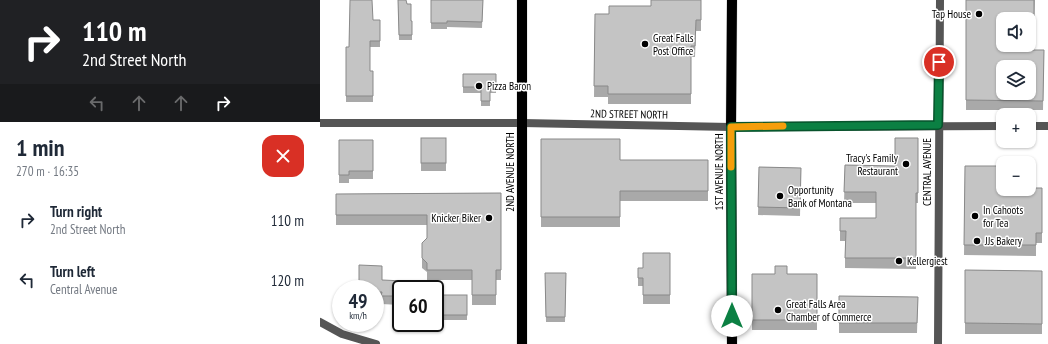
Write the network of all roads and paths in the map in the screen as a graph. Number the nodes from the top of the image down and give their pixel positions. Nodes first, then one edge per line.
1 (522, 0) edge
2 (732, 0) edge
3 (940, 0) edge
4 (522, 123) junction
5 (320, 124) edge
6 (938, 125) junction
7 (996, 126) edge
8 (1036, 126) edge
9 (1048, 126) edge
10 (731, 127) junction
11 (320, 322) edge
12 (376, 344) edge
13 (522, 344) edge
14 (732, 344) edge
15 (938, 344) edge

1 - 4 main road, 2ND AVENUE NORTH
2 - 10 main road, 1ST AVENUE NORTH
3 - 6 street, CENTRAL AVENUE
4 - 5 street, 2ND STREET NORTH
4 - 10 street, 2ND STREET NORTH
4 - 13 main road, 2ND AVENUE NORTH
6 - 7 street, 2ND STREET NORTH
6 - 10 street, 2ND STREET NORTH
6 - 15 street, CENTRAL AVENUE
8 - 9 street
10 - 14 main road, 1ST AVENUE NORTH
11 - 12 street

